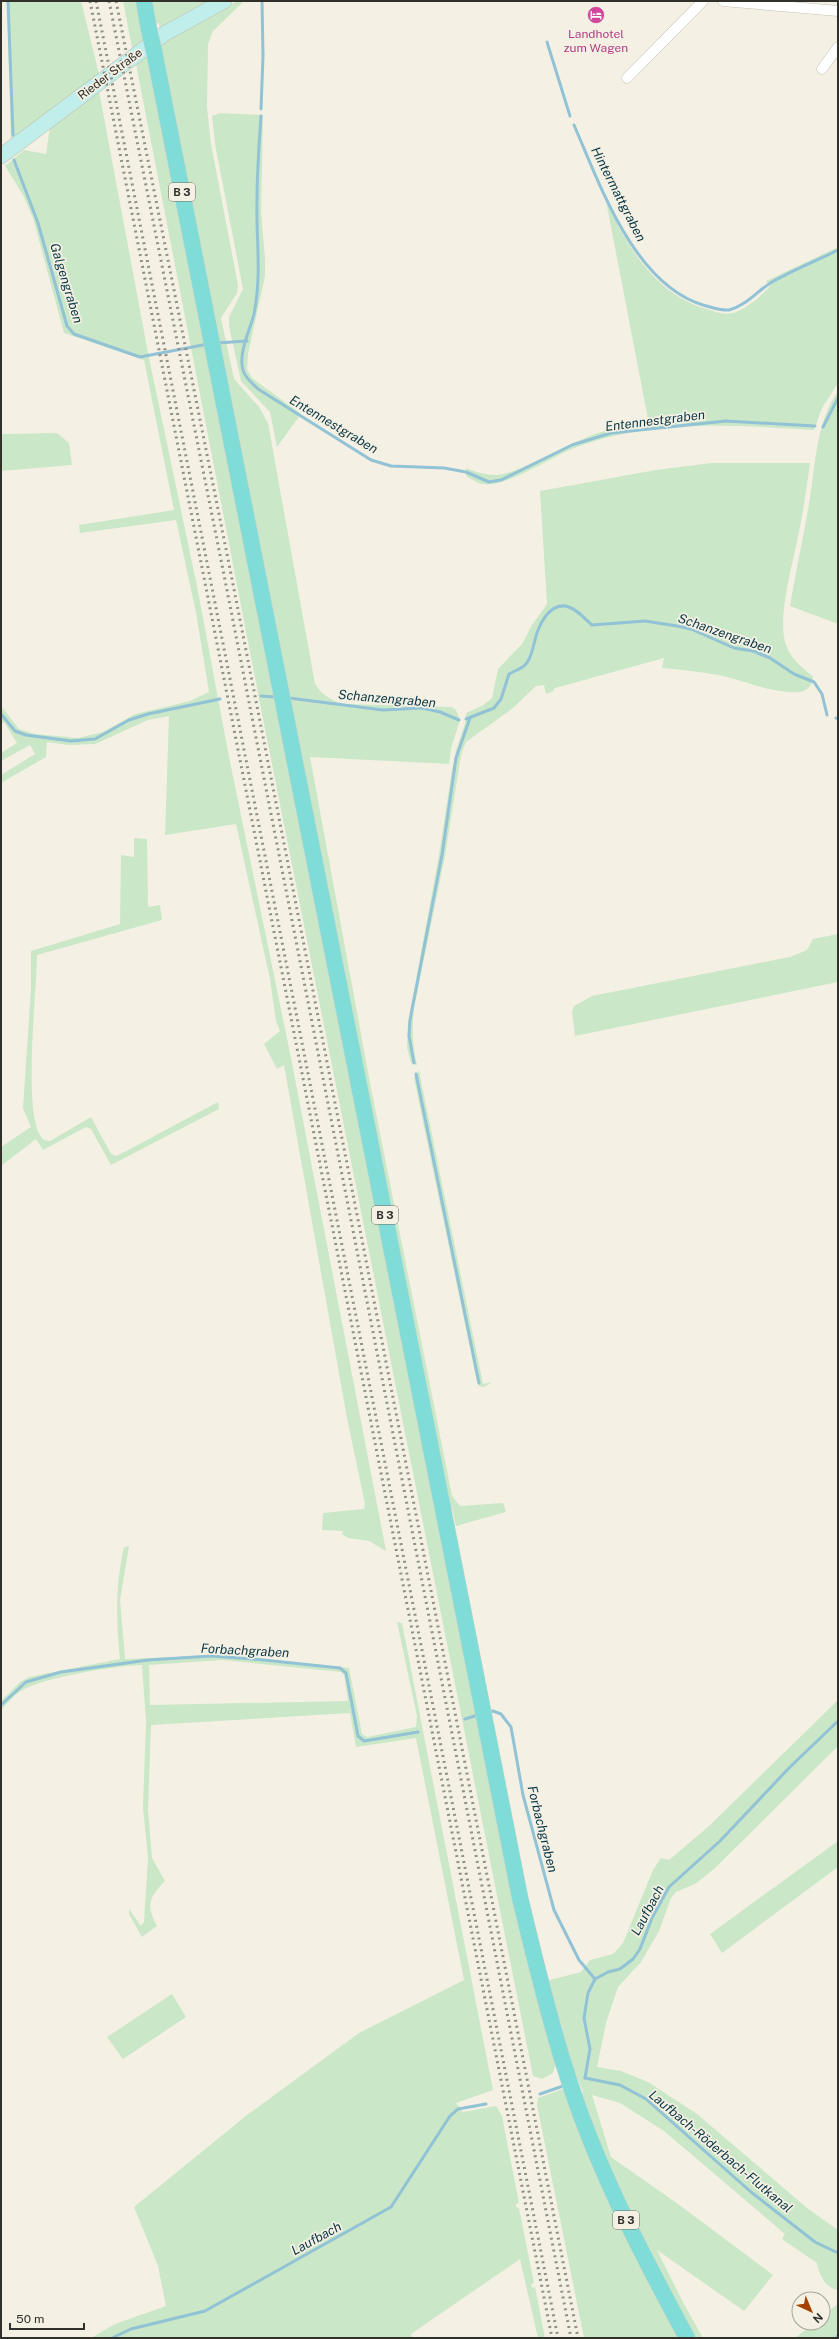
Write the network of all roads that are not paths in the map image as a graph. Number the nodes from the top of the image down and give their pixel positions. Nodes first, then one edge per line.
1 (144, 1) edge
2 (224, 1) edge
3 (703, 1) edge
4 (723, 1) edge
5 (820, 5) edge
6 (838, 11) edge
7 (838, 47) edge
8 (822, 69) dead end
9 (627, 78) dead end
10 (1, 156) edge
11 (688, 2338) edge

1 - 11 main road, B 3, bridge
2 - 10 street, Rieder Straße
3 - 9 street
4 - 5 street
5 - 6 street
7 - 8 street

